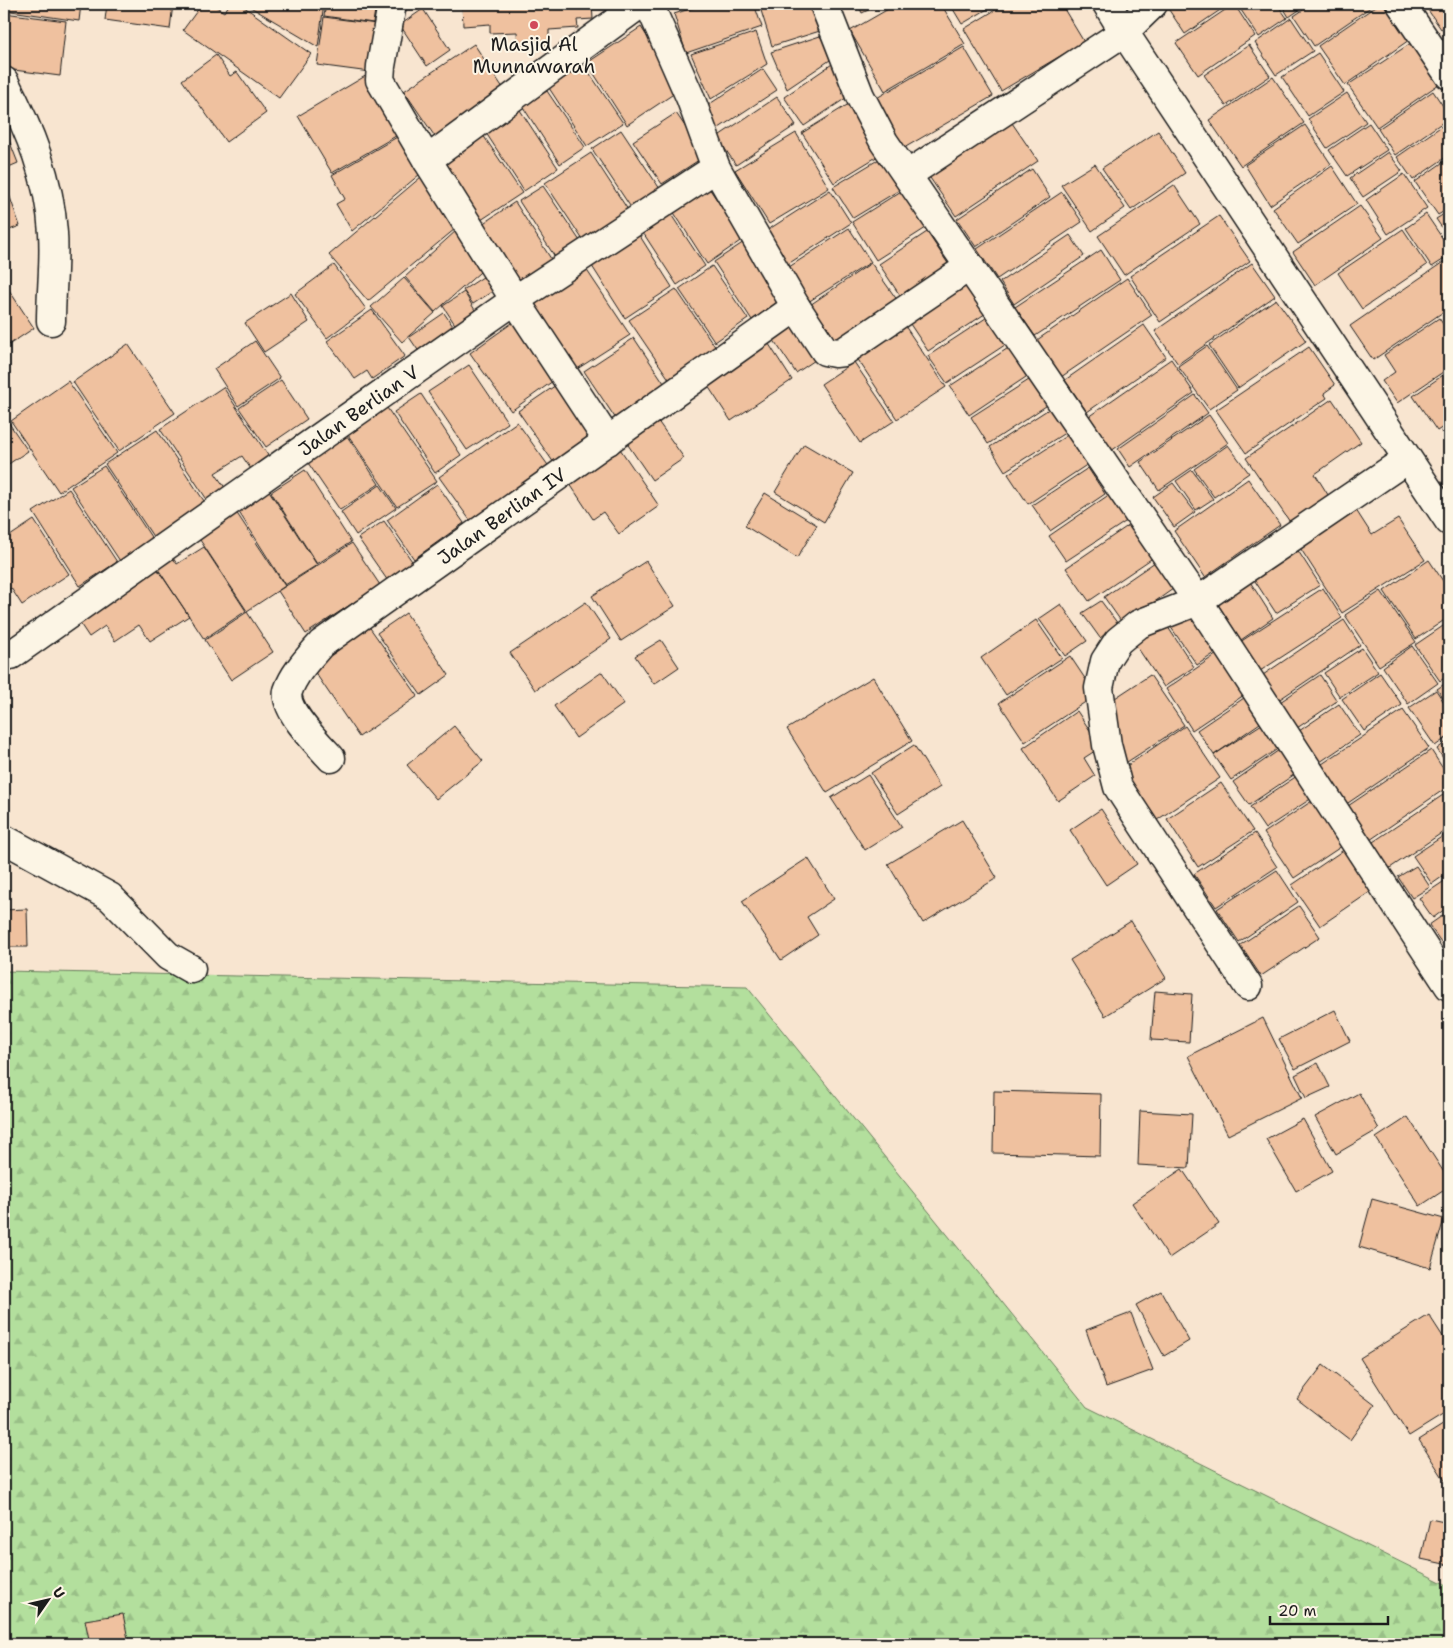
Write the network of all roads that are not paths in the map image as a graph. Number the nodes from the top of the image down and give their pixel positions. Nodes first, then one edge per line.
1 (392, 4) edge
2 (640, 4) edge
3 (649, 4) edge
4 (824, 4) edge
5 (1107, 4) edge
6 (1153, 4) edge
7 (1401, 4) edge
8 (1124, 32) junction
9 (1442, 47) edge
10 (1449, 75) edge
11 (4, 81) edge
12 (427, 160) junction
13 (716, 168) junction
14 (907, 175) junction
15 (970, 266) junction
16 (515, 300) junction
17 (796, 307) junction
18 (51, 321) dead end
19 (608, 441) junction
20 (1407, 459) junction
21 (1449, 521) edge
22 (1198, 601) junction
23 (4, 656) edge
24 (331, 758) dead end
25 (4, 839) edge
26 (191, 969) dead end
27 (1248, 986) dead end
28 (1449, 986) edge

1 - 12 street
2 - 12 street
3 - 13 street
4 - 14 street
5 - 8 street
6 - 8 street
7 - 9 street
8 - 14 street
8 - 20 street
9 - 10 street
11 - 18 street
12 - 16 street
13 - 16 street, Jalan Berlian V
13 - 17 street
14 - 15 street
15 - 17 street
15 - 22 street
16 - 19 street
16 - 23 street, Jalan Berlian V
17 - 19 street, Jalan Berlian IV
19 - 24 street, Jalan Berlian IV
20 - 21 street
20 - 22 street
22 - 27 street
22 - 28 street
25 - 26 street

